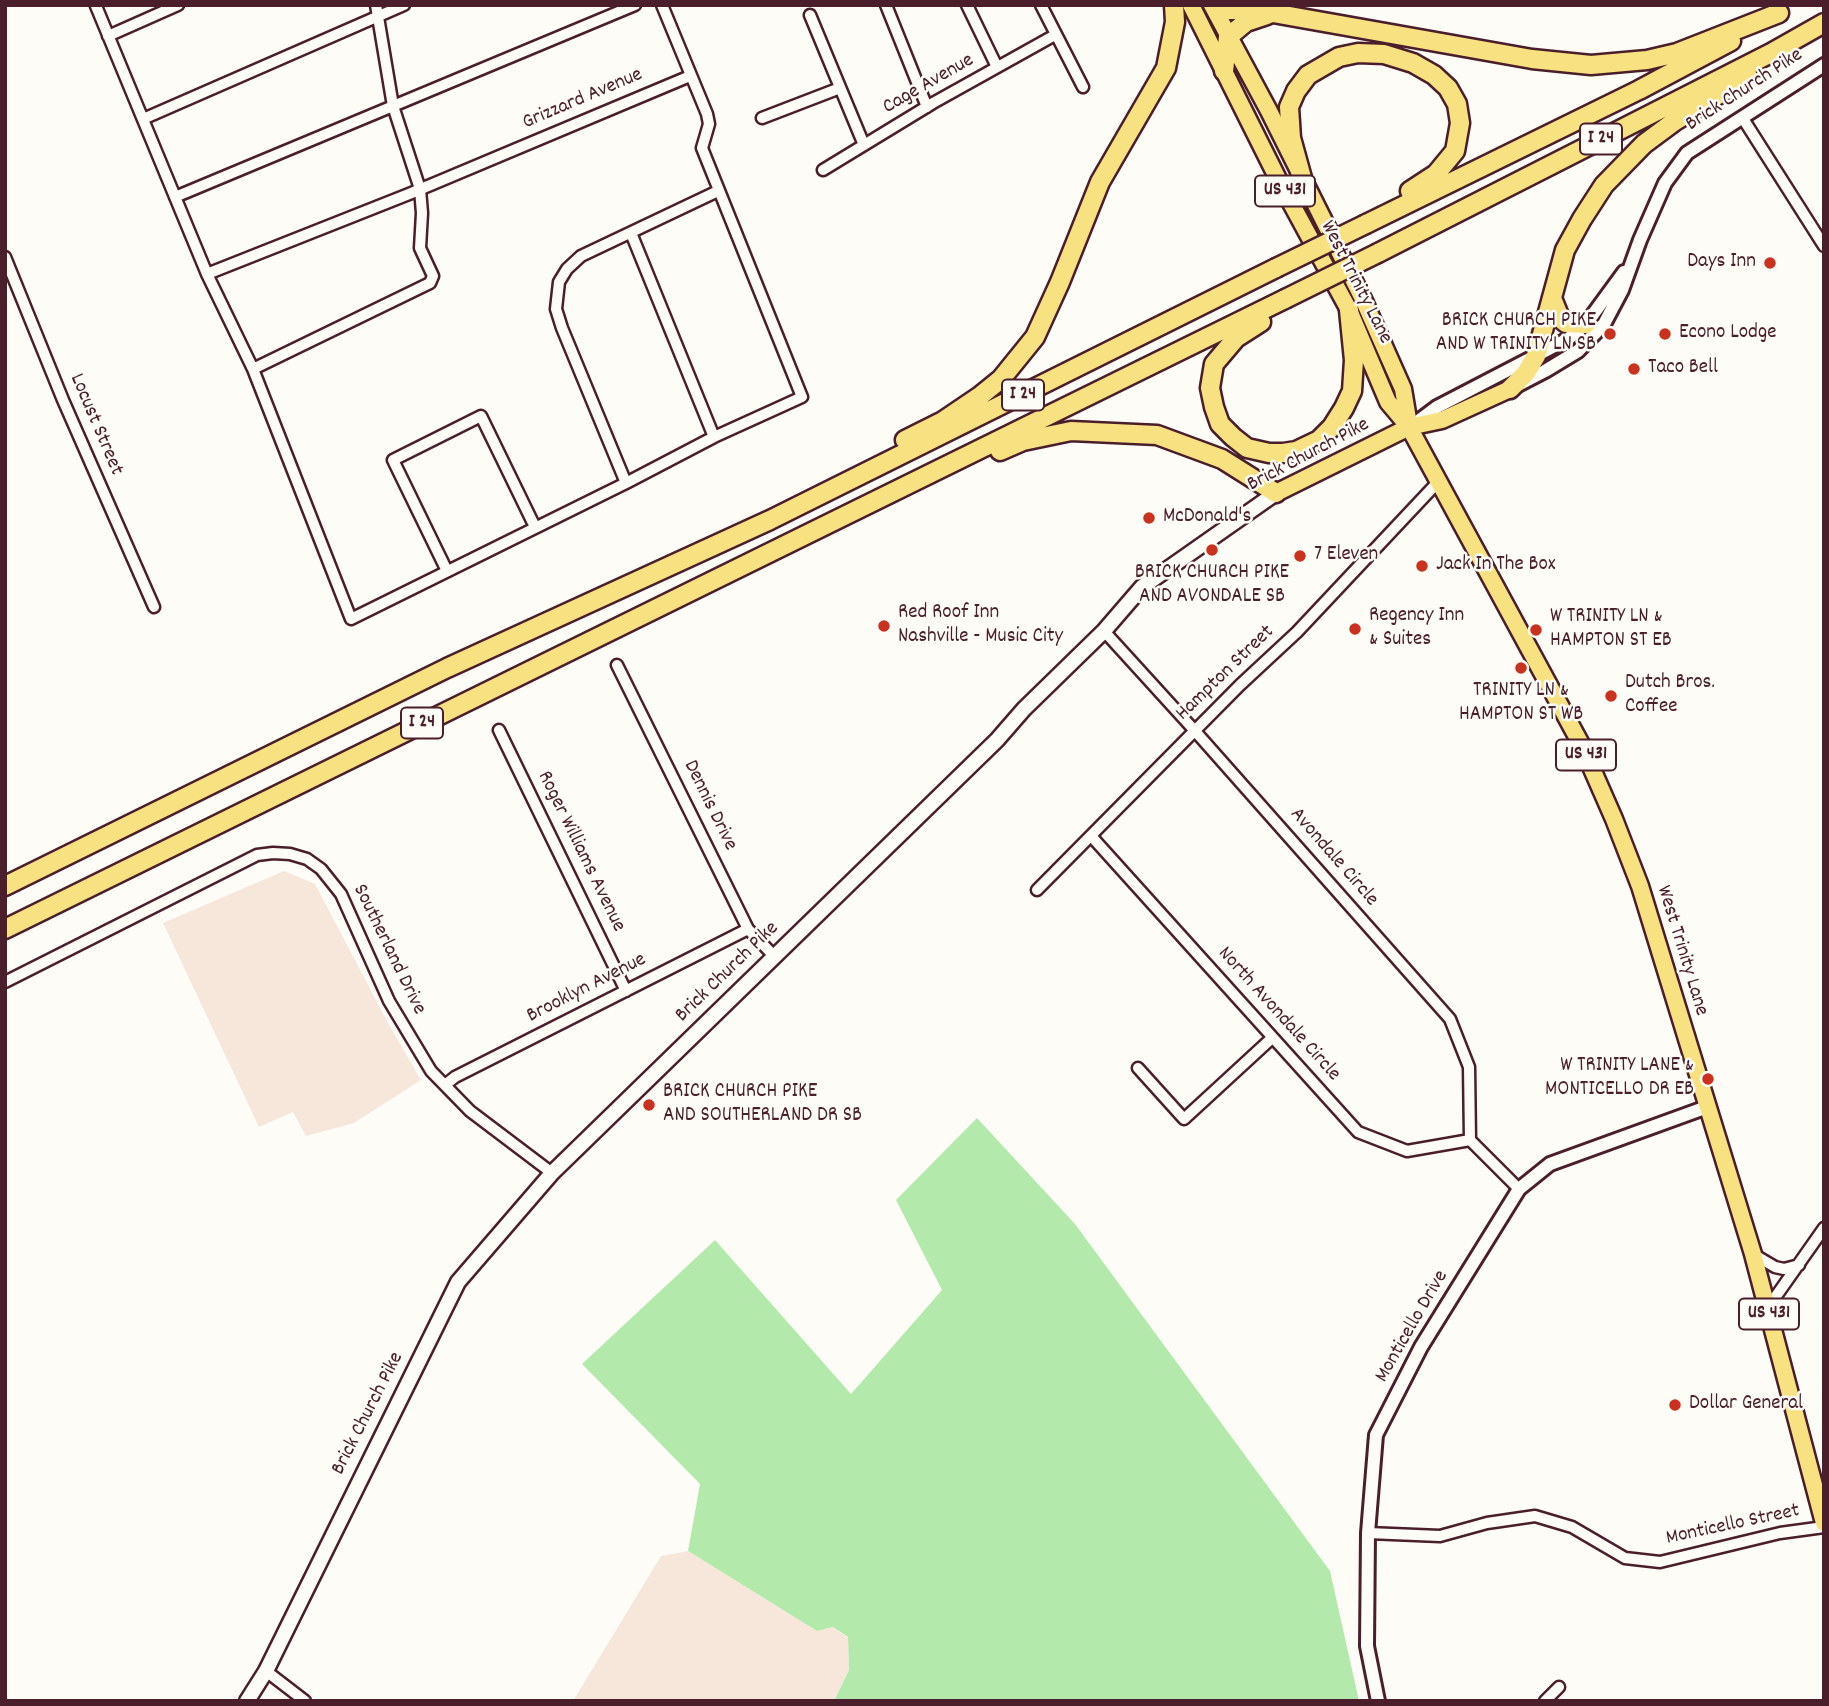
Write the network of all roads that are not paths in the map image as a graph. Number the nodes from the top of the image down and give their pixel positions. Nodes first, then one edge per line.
1 (178, 5) edge
2 (376, 5) edge
3 (404, 5) edge
4 (635, 5) edge
5 (662, 5) edge
6 (886, 5) edge
7 (967, 5) edge
8 (1041, 5) edge
9 (1174, 5) edge
10 (1191, 5) edge
11 (1212, 5) edge
12 (1218, 5) edge
13 (96, 6) edge
14 (1785, 9) edge
15 (1274, 14) junction
16 (810, 15) dead end
17 (378, 17) junction
18 (1824, 23) edge
19 (1055, 35) junction
20 (108, 36) junction
21 (1228, 37) junction
22 (1771, 53) junction
23 (1824, 65) edge
24 (997, 67) junction
25 (1224, 71) junction
26 (690, 76) junction
27 (1083, 87) dead end
28 (840, 88) junction
29 (393, 106) junction
30 (927, 107) junction
31 (1742, 117) junction
32 (762, 118) dead end
33 (143, 119) junction
34 (863, 145) junction
35 (823, 170) dead end
36 (1302, 178) junction
37 (420, 190) junction
38 (718, 191) junction
39 (175, 197) junction
40 (1384, 214) junction
41 (631, 233) junction
42 (1824, 246) edge
43 (5, 257) edge
44 (1631, 264) junction
45 (207, 274) junction
46 (1552, 298) junction
47 (1285, 299) junction
48 (1349, 310) junction
49 (1586, 324) junction
50 (1536, 356) junction
51 (253, 369) junction
52 (1510, 389) junction
53 (1409, 428) junction
54 (714, 437) junction
55 (626, 482) junction
56 (1438, 482) junction
57 (1276, 493) junction
58 (838, 518) junction
59 (770, 520) junction
60 (536, 527) junction
61 (447, 571) junction
62 (154, 607) dead end
63 (1104, 631) junction
64 (617, 664) dead end
65 (499, 730) dead end
66 (1195, 731) junction
67 (1092, 836) junction
68 (5, 886) edge
69 (1037, 890) dead end
70 (5, 929) edge
71 (748, 929) junction
72 (775, 957) junction
73 (5, 982) edge
74 (626, 991) junction
75 (1272, 1038) junction
76 (1138, 1068) dead end
77 (445, 1085) junction
78 (1707, 1107) junction
79 (1470, 1140) junction
80 (552, 1173) junction
81 (1519, 1189) junction
82 (1824, 1228) edge
83 (1753, 1254) junction
84 (1799, 1265) junction
85 (1767, 1308) junction
86 (1824, 1525) edge
87 (1368, 1532) junction
88 (266, 1671) junction
89 (1559, 1687) dead end
90 (247, 1701) edge
91 (305, 1701) edge
92 (1378, 1701) edge
93 (1545, 1701) edge

1 - 20 street
2 - 17 street
3 - 17 street
4 - 29 street
5 - 26 street
6 - 30 street
7 - 24 street
8 - 19 street
9 - 59 highway
10 - 25 main road, West Trinity Lane / US 431
11 - 21 main road, West Trinity Lane / US 431
12 - 15 highway
13 - 20 street
14 - 15 highway
14 - 40 highway, I 24
15 - 21 highway
16 - 28 street
17 - 29 street
17 - 33 street
18 - 22 highway, I 24
19 - 24 street, Cage Avenue
19 - 27 street
20 - 33 street
21 - 25 highway
21 - 36 main road, West Trinity Lane / US 431
22 - 46 highway
22 - 47 highway, I 24, bridge
23 - 31 street, Brick Church Pike
24 - 30 street, Cage Avenue
25 - 48 main road, West Trinity Lane / US 431
26 - 37 street, Grizzard Avenue
26 - 38 street
28 - 32 street
28 - 34 street
29 - 37 street
29 - 39 street
30 - 34 street, Cage Avenue
31 - 42 street
31 - 44 street, Brick Church Pike
33 - 39 street
34 - 35 street, Cage Avenue
36 - 40 highway
36 - 53 main road, West Trinity Lane / US 431
37 - 45 street, Grizzard Avenue
37 - 51 street
38 - 41 street
38 - 54 street
39 - 45 street
40 - 59 highway, I 24, bridge
41 - 54 street
41 - 55 street
43 - 62 street, Locust Street
44 - 49 street, Brick Church Pike
44 - 52 street, Brick Church Pike
45 - 51 street
46 - 49 highway
46 - 50 highway
47 - 48 highway
47 - 58 highway, I 24
48 - 53 main road, West Trinity Lane / US 431
49 - 50 street, Brick Church Pike
50 - 52 highway
50 - 53 street, Brick Church Pike
51 - 61 street
52 - 53 main road, Brick Church Pike
53 - 56 main road, West Trinity Lane / US 431
53 - 57 main road, Brick Church Pike
54 - 55 street
55 - 60 street
56 - 66 street, Hampton Street
56 - 78 main road, West Trinity Lane / US 431
57 - 58 highway
57 - 63 main road, Brick Church Pike
58 - 70 highway, I 24
59 - 68 highway, I 24
60 - 61 street
60 - 61 street
63 - 66 street, Avondale Circle
63 - 72 main road, Brick Church Pike
64 - 71 street, Dennis Drive
65 - 74 street, Roger Williams Avenue
66 - 67 street, Hampton Street
66 - 79 street, Avondale Circle
67 - 69 street, Hampton Street
67 - 75 street, North Avondale Circle
71 - 72 street, Dennis Drive
71 - 74 street, Brooklyn Avenue
72 - 80 main road, Brick Church Pike
73 - 77 street, Southerland Drive
74 - 77 street, Brooklyn Avenue
75 - 76 street
75 - 79 street, North Avondale Circle
77 - 80 street, Southerland Drive
78 - 81 street, Monticello Drive
78 - 83 main road, West Trinity Lane / US 431
79 - 81 street
80 - 88 main road, Brick Church Pike
81 - 87 street, Monticello Drive
82 - 84 street
83 - 84 street
83 - 85 main road, West Trinity Lane / US 431
84 - 85 street
85 - 86 main road, West Trinity Lane / US 431
86 - 87 street, Monticello Street
87 - 92 street, Monticello Drive
88 - 90 main road, Brick Church Pike
88 - 91 street
89 - 93 street

